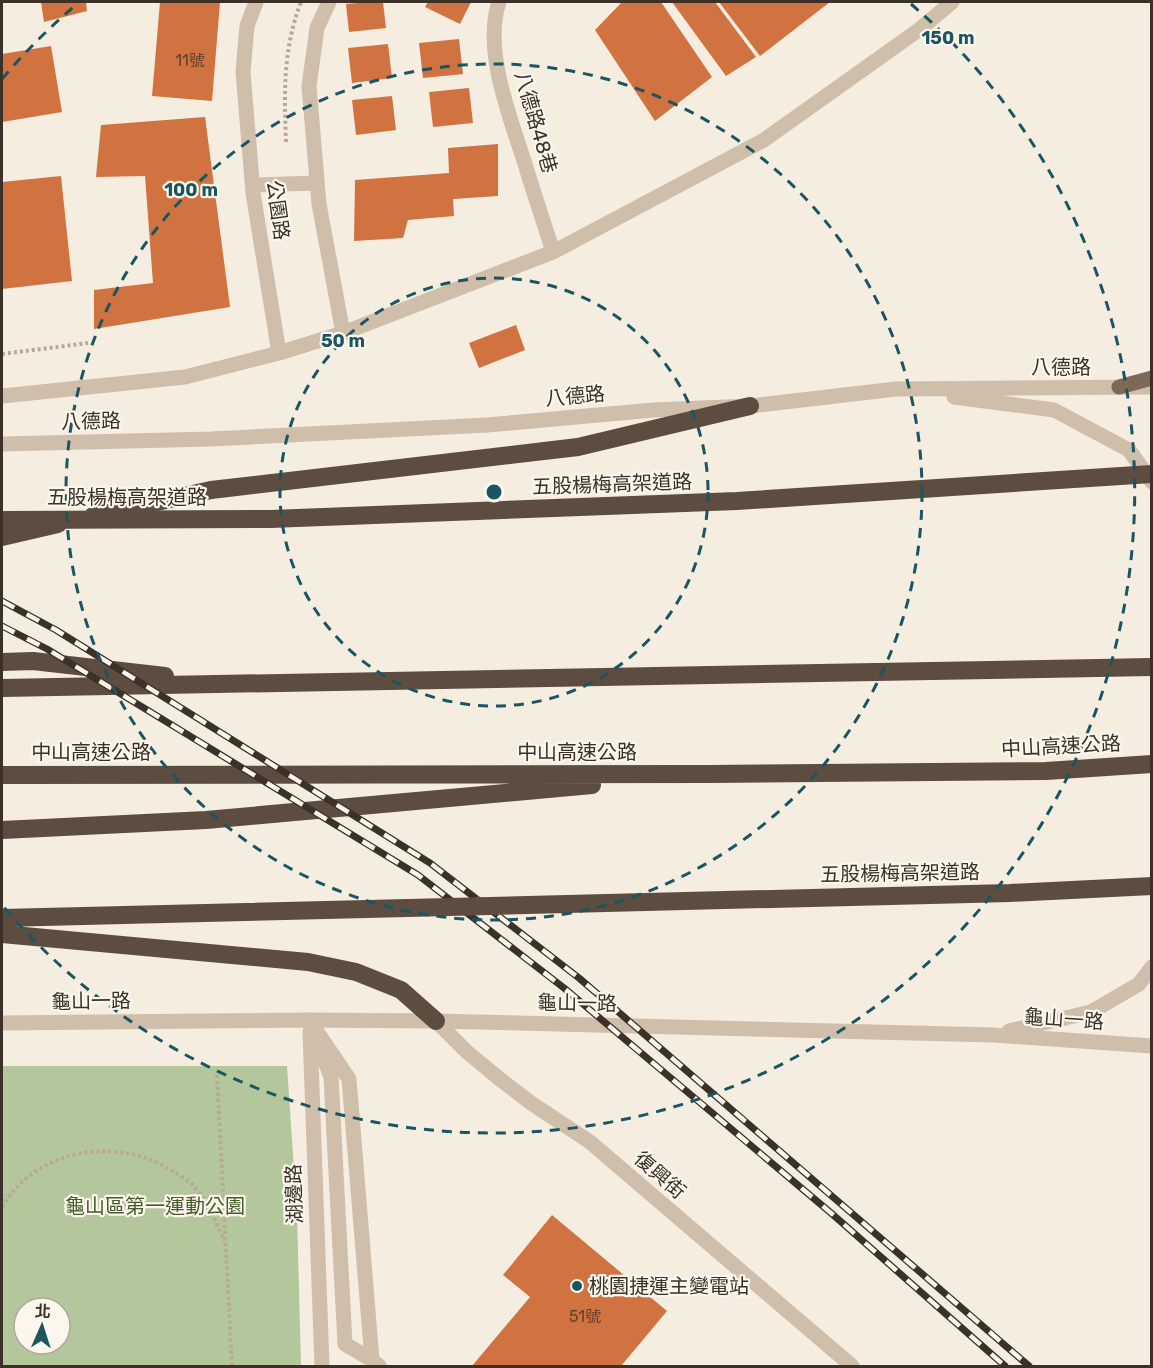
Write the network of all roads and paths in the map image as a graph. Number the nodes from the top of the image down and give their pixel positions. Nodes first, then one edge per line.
1 (256, 2) edge
2 (329, 2) edge
3 (499, 2) edge
4 (952, 2) edge
5 (317, 183) junction
6 (253, 186) junction
7 (553, 252) junction
8 (343, 333) junction
9 (88, 343) dead end
10 (279, 353) junction
11 (2, 354) edge
12 (1152, 378) edge
13 (1119, 387) junction
14 (1152, 387) edge
15 (896, 389) junction
16 (2, 396) edge
17 (750, 406) junction
18 (2, 444) edge
19 (1152, 474) edge
20 (1152, 482) edge
21 (2, 520) edge
22 (2, 537) edge
23 (2, 662) edge
24 (1152, 667) edge
25 (238, 684) junction
26 (2, 688) edge
27 (1152, 764) edge
28 (709, 774) junction
29 (2, 775) edge
30 (2, 830) edge
31 (1152, 886) edge
32 (2, 918) edge
33 (2, 934) edge
34 (1152, 967) edge
35 (309, 1020) junction
36 (436, 1021) junction
37 (2, 1023) edge
38 (994, 1035) junction
39 (1152, 1046) edge
40 (217, 1075) dead end
41 (2, 1207) edge
42 (225, 1245) junction
43 (375, 1363) edge
44 (232, 1366) edge
45 (322, 1366) edge
46 (852, 1366) edge

1 - 6 street, 公園路
2 - 5 street
3 - 7 street, 八德路48巷
4 - 7 street, 八德路
5 - 6 street
5 - 8 street
6 - 10 street, 公園路
7 - 8 street, 八德路
8 - 10 street, 八德路
9 - 11 path
10 - 16 street, 八德路
12 - 13 main road
13 - 14 street, 八德路
13 - 15 street, 八德路
15 - 17 street, 八德路
15 - 20 street
17 - 18 street, 八德路
17 - 22 highway
19 - 21 highway, 五股楊梅高架道路, bridge
23 - 25 highway
24 - 25 highway
25 - 26 highway
27 - 28 highway, 中山高速公路
28 - 29 highway, 中山高速公路
28 - 30 highway
31 - 32 highway, 五股楊梅高架道路, bridge
33 - 36 highway
34 - 38 street
35 - 36 street, 龜山一路
35 - 37 street, 龜山一路
35 - 43 street
35 - 43 street
35 - 45 street, 湖邊路
36 - 38 street, 龜山一路
36 - 46 street, 復興街
38 - 39 street, 龜山一路
40 - 42 path
41 - 42 path
42 - 44 path

